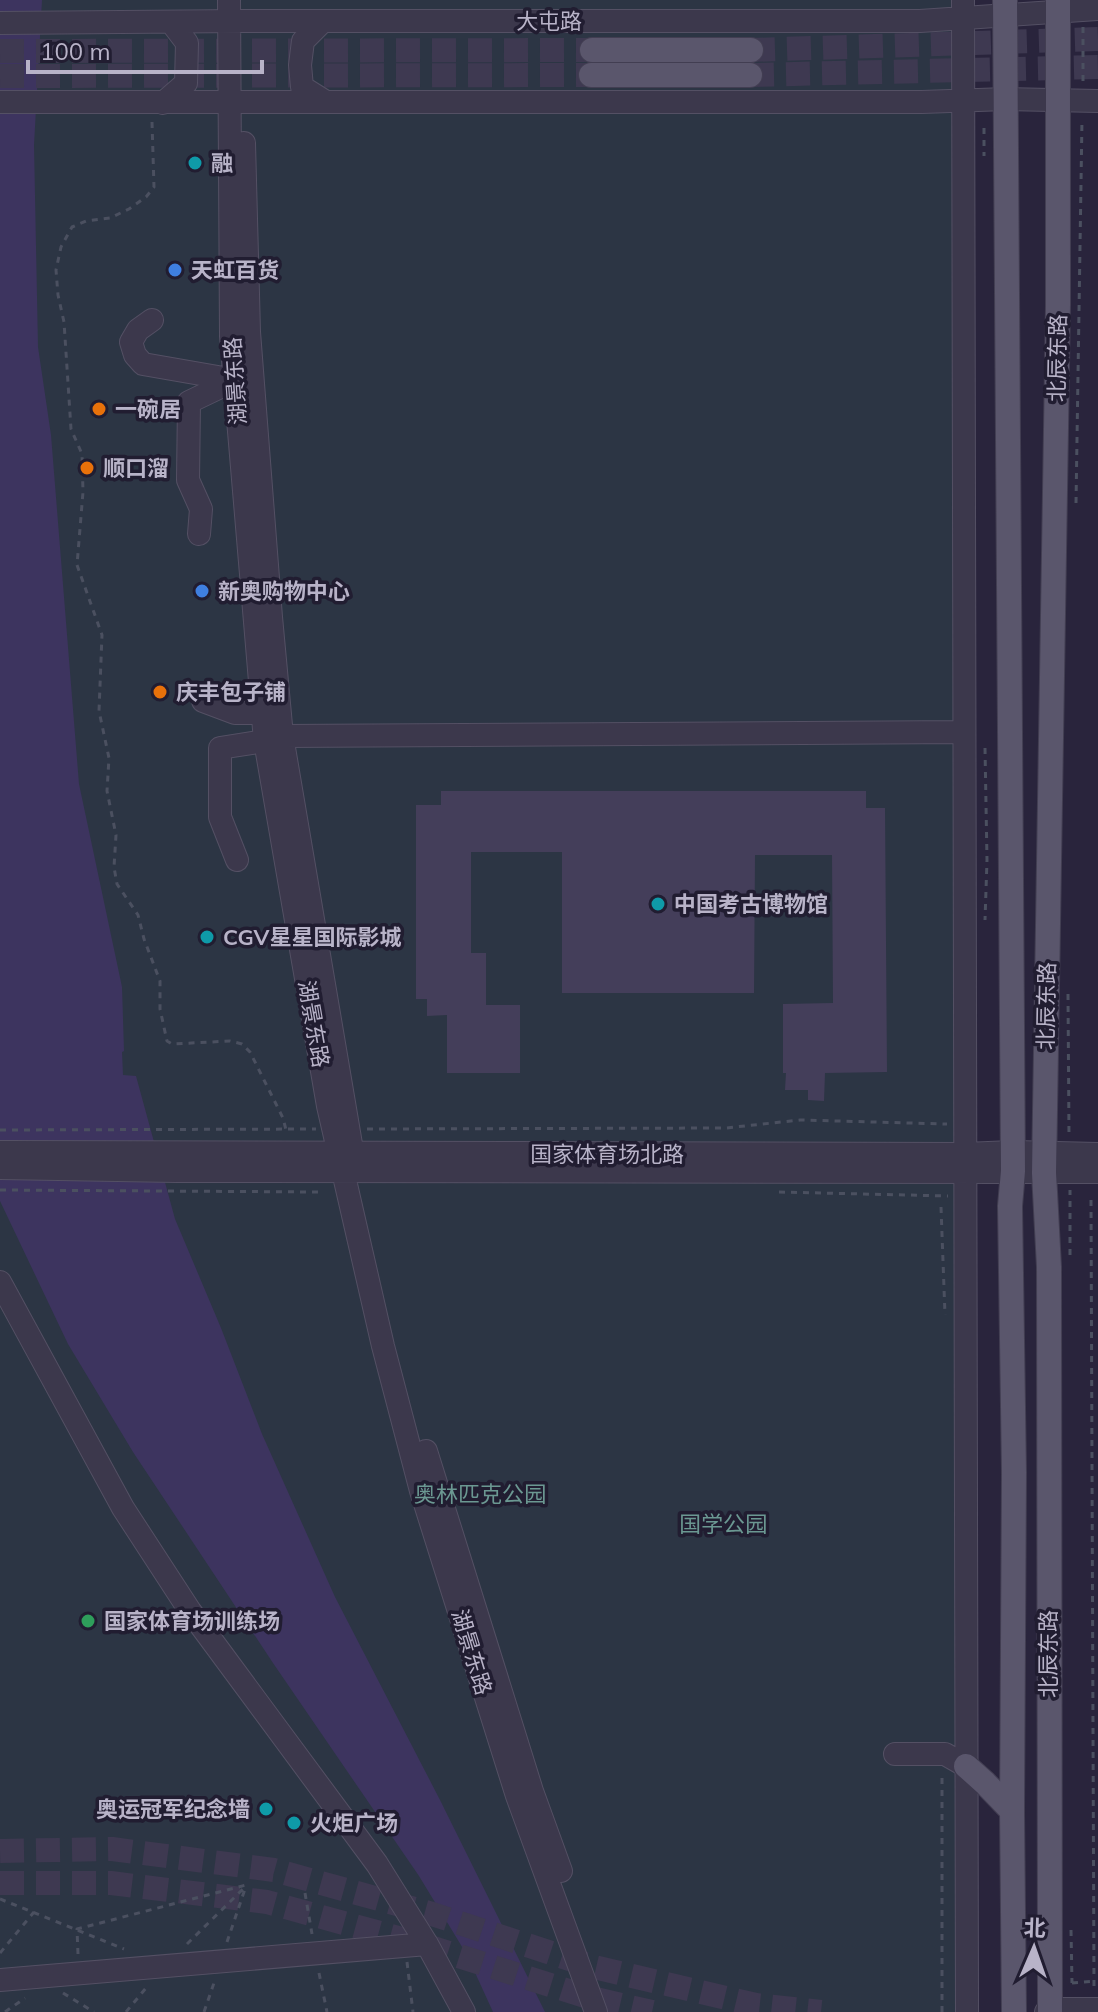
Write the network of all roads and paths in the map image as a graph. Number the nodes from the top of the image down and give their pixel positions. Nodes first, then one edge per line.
1 (1005, 8) edge
2 (1074, 8) edge
3 (963, 9) edge
4 (236, 10) edge
5 (323, 21) junction
6 (171, 22) junction
7 (0, 23) edge
8 (592, 50) tunnel mouth
9 (751, 50) tunnel mouth
10 (591, 75) tunnel mouth
11 (750, 75) tunnel mouth
12 (1006, 99) junction
13 (1080, 101) edge
14 (0, 102) edge
15 (963, 102) junction
16 (236, 103) junction
17 (327, 103) junction
18 (157, 110) junction
19 (152, 320) dead end
20 (235, 380) junction
21 (1076, 511) dead end
22 (199, 534) dead end
23 (203, 701) dead end
24 (263, 713) junction
25 (964, 732) junction
26 (274, 738) junction
27 (237, 860) dead end
28 (1068, 988) dead end
29 (966, 1125) junction
30 (341, 1129) junction
31 (0, 1130) edge
32 (286, 1130) junction
33 (0, 1152) edge
34 (1098, 1154) edge
35 (1012, 1161) junction
36 (348, 1162) junction
37 (1044, 1163) junction
38 (965, 1164) junction
39 (1069, 1164) junction
40 (0, 1168) edge
41 (175, 1172) junction
42 (1098, 1172) edge
43 (0, 1190) edge
44 (1091, 1200) dead end
45 (941, 1207) dead end
46 (1070, 1260) dead end
47 (0, 1282) edge
48 (945, 1314) dead end
49 (895, 1754) dead end
50 (945, 1754) junction
51 (966, 1766) junction
52 (1012, 1811) junction
53 (246, 1885) dead end
54 (0, 1899) edge
55 (34, 1912) junction
56 (1071, 1920) dead end
57 (77, 1929) junction
58 (427, 1944) junction
59 (0, 1953) edge
60 (135, 1954) dead end
61 (79, 1974) junction
62 (0, 1980) edge
63 (1095, 1981) dead end
64 (1072, 1983) dead end
65 (1098, 2009) edge
66 (1049, 2011) edge
67 (464, 2012) edge
68 (596, 2012) edge
69 (611, 2012) edge
70 (942, 2012) edge
71 (967, 2012) edge
72 (1014, 2012) edge

1 - 2 street, 大屯路
1 - 3 street, 大屯路
1 - 12 main road, 北辰东路
2 - 13 main road, 北辰东路
2 - 13 path
3 - 5 street, 大屯路
3 - 15 street
4 - 5 street, 大屯路
4 - 6 street, 大屯路
4 - 16 street, 湖景东路
5 - 17 street
6 - 7 street, 大屯路
6 - 18 street
8 - 9 main road, 大屯路
10 - 11 main road
12 - 13 street
12 - 15 street
12 - 35 main road, 北辰东路
13 - 21 path
13 - 37 main road, 北辰东路
14 - 18 street
15 - 17 street
15 - 25 street
16 - 17 street
16 - 18 street
16 - 20 street, 湖景东路
16 - 26 street, 湖景东路
18 - 32 path
19 - 20 street
20 - 22 street
20 - 24 street, 湖景东路
23 - 24 street
24 - 26 street, 湖景东路
25 - 26 street
25 - 29 street
26 - 27 street
26 - 30 street, 湖景东路
28 - 39 path
29 - 30 path
29 - 38 street
30 - 32 path
30 - 36 street, 湖景东路
31 - 32 path
33 - 41 street
34 - 39 street
35 - 37 street, 国家体育场北路
35 - 38 street, 国家体育场北路
35 - 52 main road, 北辰东路
36 - 38 street, 国家体育场北路
36 - 41 street, 国家体育场北路
36 - 68 street, 湖景东路
36 - 69 street, 湖景东路
37 - 39 street, 国家体育场北路
37 - 66 main road, 北辰东路
38 - 51 street
39 - 42 street
39 - 46 path
40 - 41 street
41 - 43 path
44 - 63 path
45 - 48 path
47 - 58 street
49 - 50 street
50 - 51 street
50 - 70 path
51 - 52 main road
51 - 71 street
52 - 72 main road, 北辰东路
53 - 57 path
54 - 55 path
55 - 57 path
55 - 59 path
56 - 64 path
57 - 60 path
57 - 61 path
58 - 61 street
58 - 67 street
61 - 62 street
65 - 66 street

